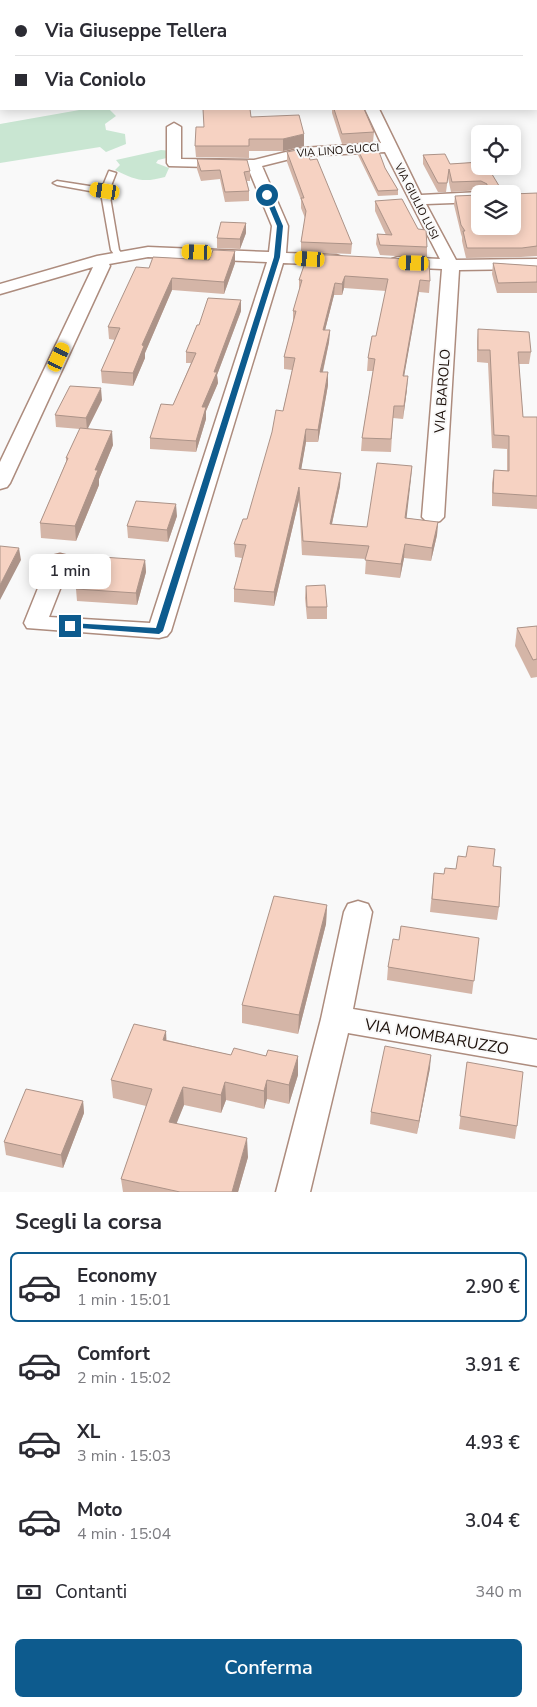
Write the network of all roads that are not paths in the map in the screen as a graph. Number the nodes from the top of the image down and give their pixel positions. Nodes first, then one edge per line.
1 (372, 110) edge
2 (174, 127) dead end
3 (390, 147) junction
4 (254, 164) junction
5 (112, 173) dead end
6 (57, 183) dead end
7 (105, 191) junction
8 (471, 197) edge
9 (416, 200) junction
10 (119, 256) junction
11 (277, 257) junction
12 (354, 260) edge
13 (97, 261) junction
14 (382, 262) edge
15 (537, 264) edge
16 (451, 265) junction
17 (0, 289) edge
18 (0, 483) edge
19 (433, 517) dead end
20 (60, 561) dead end
21 (358, 912) dead end
22 (336, 1019) junction
23 (537, 1053) edge
24 (293, 1192) edge

1 - 3 street, VIA GIULIO LUSI
2 - 4 street, VIA LINO GUCCI
3 - 4 street, VIA LINO GUCCI
3 - 9 street, VIA GIULIO LUSI
4 - 11 street
5 - 7 lane
6 - 7 lane
7 - 10 lane
8 - 9 street
9 - 16 street, VIA GIULIO LUSI
10 - 11 street
10 - 13 street
11 - 12 street
11 - 20 street
13 - 17 street
13 - 18 street
14 - 16 street
15 - 16 street
16 - 19 street, VIA BAROLO
21 - 22 street
22 - 23 street, VIA MOMBARUZZO
22 - 24 street

